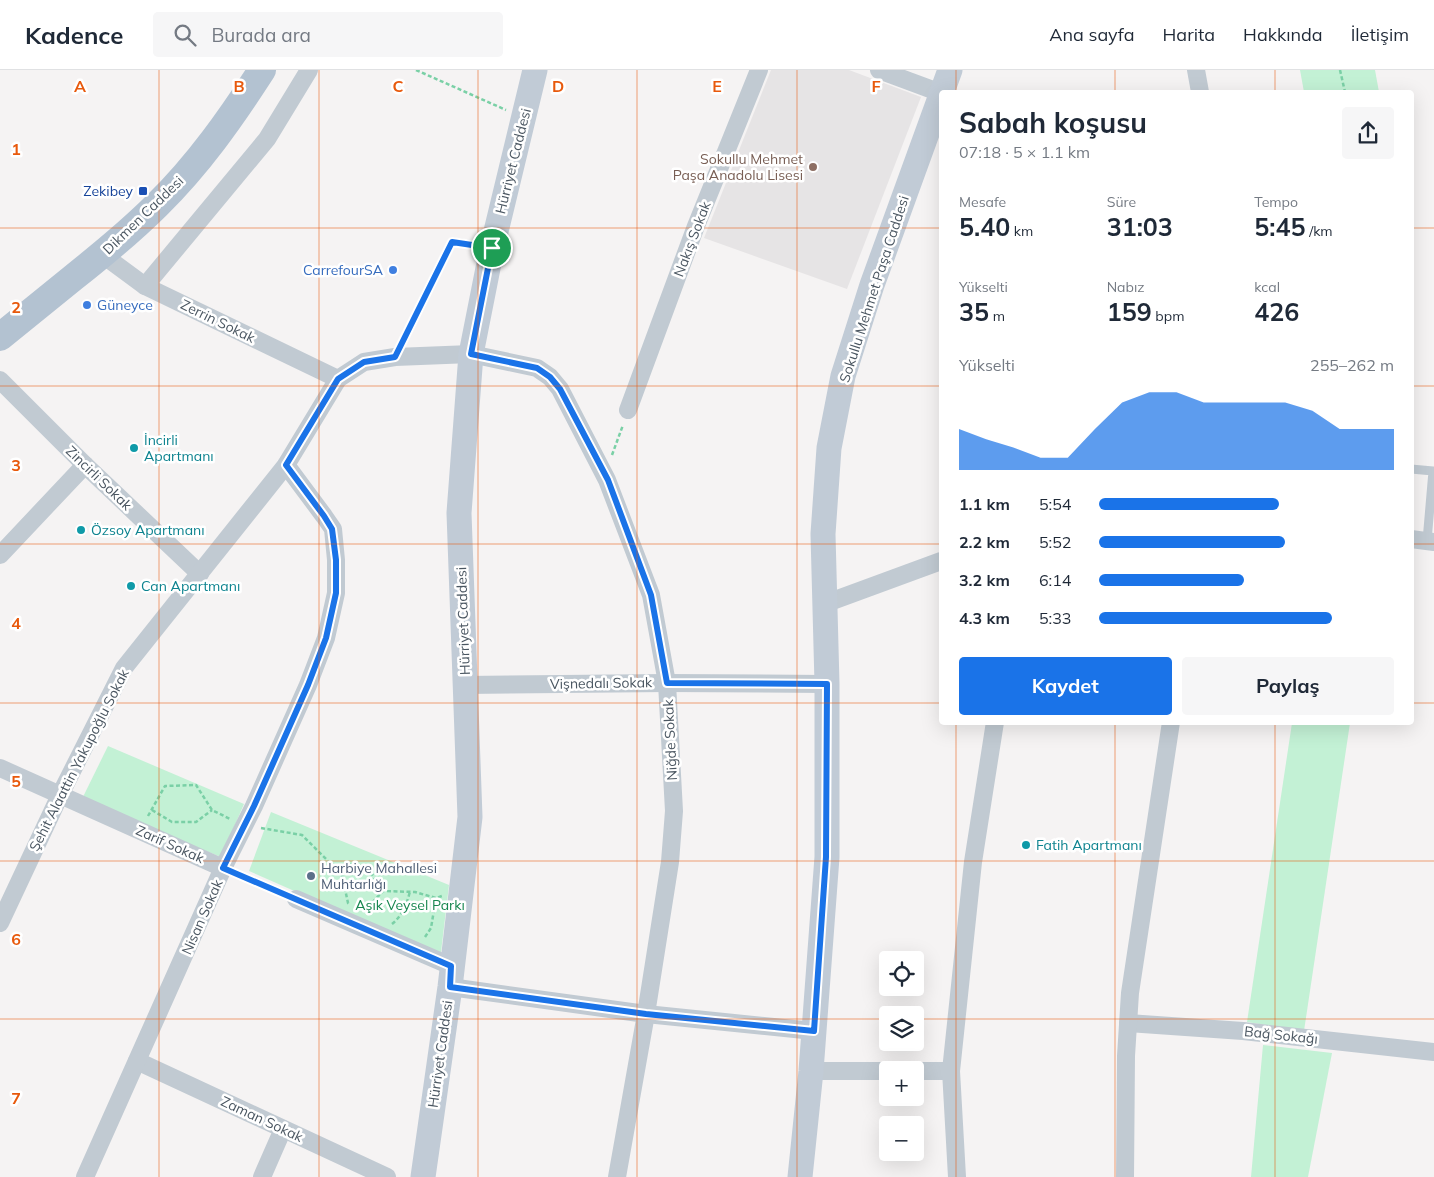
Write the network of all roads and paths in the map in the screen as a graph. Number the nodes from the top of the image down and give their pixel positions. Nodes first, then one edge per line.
1 (262, 70) edge
2 (310, 70) edge
3 (416, 70) edge
4 (536, 70) edge
5 (760, 70) edge
6 (878, 70) edge
7 (950, 70) edge
8 (1196, 70) edge
9 (1340, 70) edge
10 (943, 90) edge
11 (1200, 90) edge
12 (1345, 90) edge
13 (939, 100) edge
14 (939, 103) edge
15 (524, 118) junction
16 (492, 248) junction
17 (103, 255) junction
18 (145, 286) junction
19 (0, 337) edge
20 (471, 354) junction
21 (395, 357) junction
22 (338, 379) junction
23 (0, 380) edge
24 (628, 410) joint
25 (85, 464) junction
26 (286, 465) junction
27 (1414, 469) edge
28 (604, 474) junction
29 (1424, 541) edge
30 (0, 555) edge
31 (939, 562) edge
32 (200, 574) junction
33 (824, 604) junction
34 (667, 683) junction
35 (827, 684) junction
36 (465, 685) junction
37 (995, 725) edge
38 (1172, 725) edge
39 (0, 768) edge
40 (60, 795) junction
41 (152, 810) junction
42 (212, 810) junction
43 (244, 826) junction
44 (140, 831) junction
45 (223, 868) junction
46 (335, 868) junction
47 (382, 891) junction
48 (410, 891) junction
49 (436, 898) junction
50 (461, 898) junction
51 (296, 899) joint
52 (353, 907) dead end
53 (365, 907) junction
54 (358, 912) dead end
55 (370, 914) dead end
56 (0, 923) edge
57 (395, 930) dead end
58 (422, 942) dead end
59 (450, 976) junction
60 (646, 1014) junction
61 (1128, 1023) junction
62 (814, 1031) junction
63 (1434, 1052) edge
64 (137, 1061) junction
65 (811, 1071) junction
66 (879, 1071) edge
67 (924, 1071) edge
68 (952, 1071) junction
69 (283, 1129) junction
70 (85, 1177) edge
71 (262, 1177) edge
72 (387, 1177) edge
73 (423, 1177) edge
74 (616, 1177) edge
75 (800, 1177) edge
76 (957, 1177) edge
77 (1124, 1177) edge

1 - 17 main road, Dikmen Caddesi
2 - 18 street
3 - 15 path
4 - 15 main road, Hürriyet Caddesi
5 - 24 street, Nakış Sokak
6 - 13 street
7 - 10 main road, Sokullu Mehmet Paşa Caddesi
8 - 11 street
9 - 12 path
14 - 33 main road, Sokullu Mehmet Paşa Caddesi
15 - 16 main road, Hürriyet Caddesi
16 - 20 main road, Hürriyet Caddesi
16 - 21 lane
17 - 18 street, Zerrin Sokak
17 - 19 main road, Dikmen Caddesi
18 - 22 street, Zerrin Sokak
20 - 21 street, Şehit Alaattin Yakupoğlu Sokak
20 - 28 street, Niğde Sokak
20 - 36 main road, Hürriyet Caddesi
21 - 22 street, Şehit Alaattin Yakupoğlu Sokak
22 - 26 street, Şehit Alaattin Yakupoğlu Sokak
23 - 25 street, Zincirli Sokak
24 - 28 path
25 - 30 street
25 - 32 street, Zincirli Sokak
26 - 32 street, Şehit Alaattin Yakupoğlu Sokak
26 - 43 street, Nisan Sokak
27 - 29 lane
28 - 34 street, Niğde Sokak
31 - 33 street
32 - 40 street, Şehit Alaattin Yakupoğlu Sokak
33 - 35 main road, Sokullu Mehmet Paşa Caddesi
34 - 35 street, Vişnedalı Sokak
34 - 36 street, Vişnedalı Sokak
34 - 60 street, Niğde Sokak
35 - 62 main road, Sokullu Mehmet Paşa Caddesi
36 - 50 main road, Hürriyet Caddesi
37 - 68 street
38 - 61 street
39 - 40 street, Zarif Sokak
40 - 44 street, Zarif Sokak
40 - 56 street, Şehit Alaattin Yakupoğlu Sokak
41 - 42 path
41 - 42 path
41 - 44 path
42 - 43 path
43 - 45 street, Nisan Sokak
43 - 46 path
44 - 45 street, Zarif Sokak
45 - 51 path
45 - 64 street, Nisan Sokak
46 - 47 path
46 - 52 path
47 - 48 path
47 - 53 path
48 - 49 path
48 - 57 path
49 - 50 path
49 - 58 path
50 - 59 main road, Hürriyet Caddesi
51 - 59 street
53 - 54 path
53 - 55 path
59 - 60 street
59 - 73 main road, Hürriyet Caddesi
60 - 62 street
60 - 74 street, Niğde Sokak
61 - 63 street, Bağ Sokağı
61 - 77 street
62 - 65 main road, Sokullu Mehmet Paşa Caddesi
64 - 69 street, Zaman Sokak
64 - 70 street, Nisan Sokak
65 - 66 street
65 - 75 main road, Sokullu Mehmet Paşa Caddesi
67 - 68 street
68 - 76 street
69 - 71 street
69 - 72 street, Zaman Sokak

